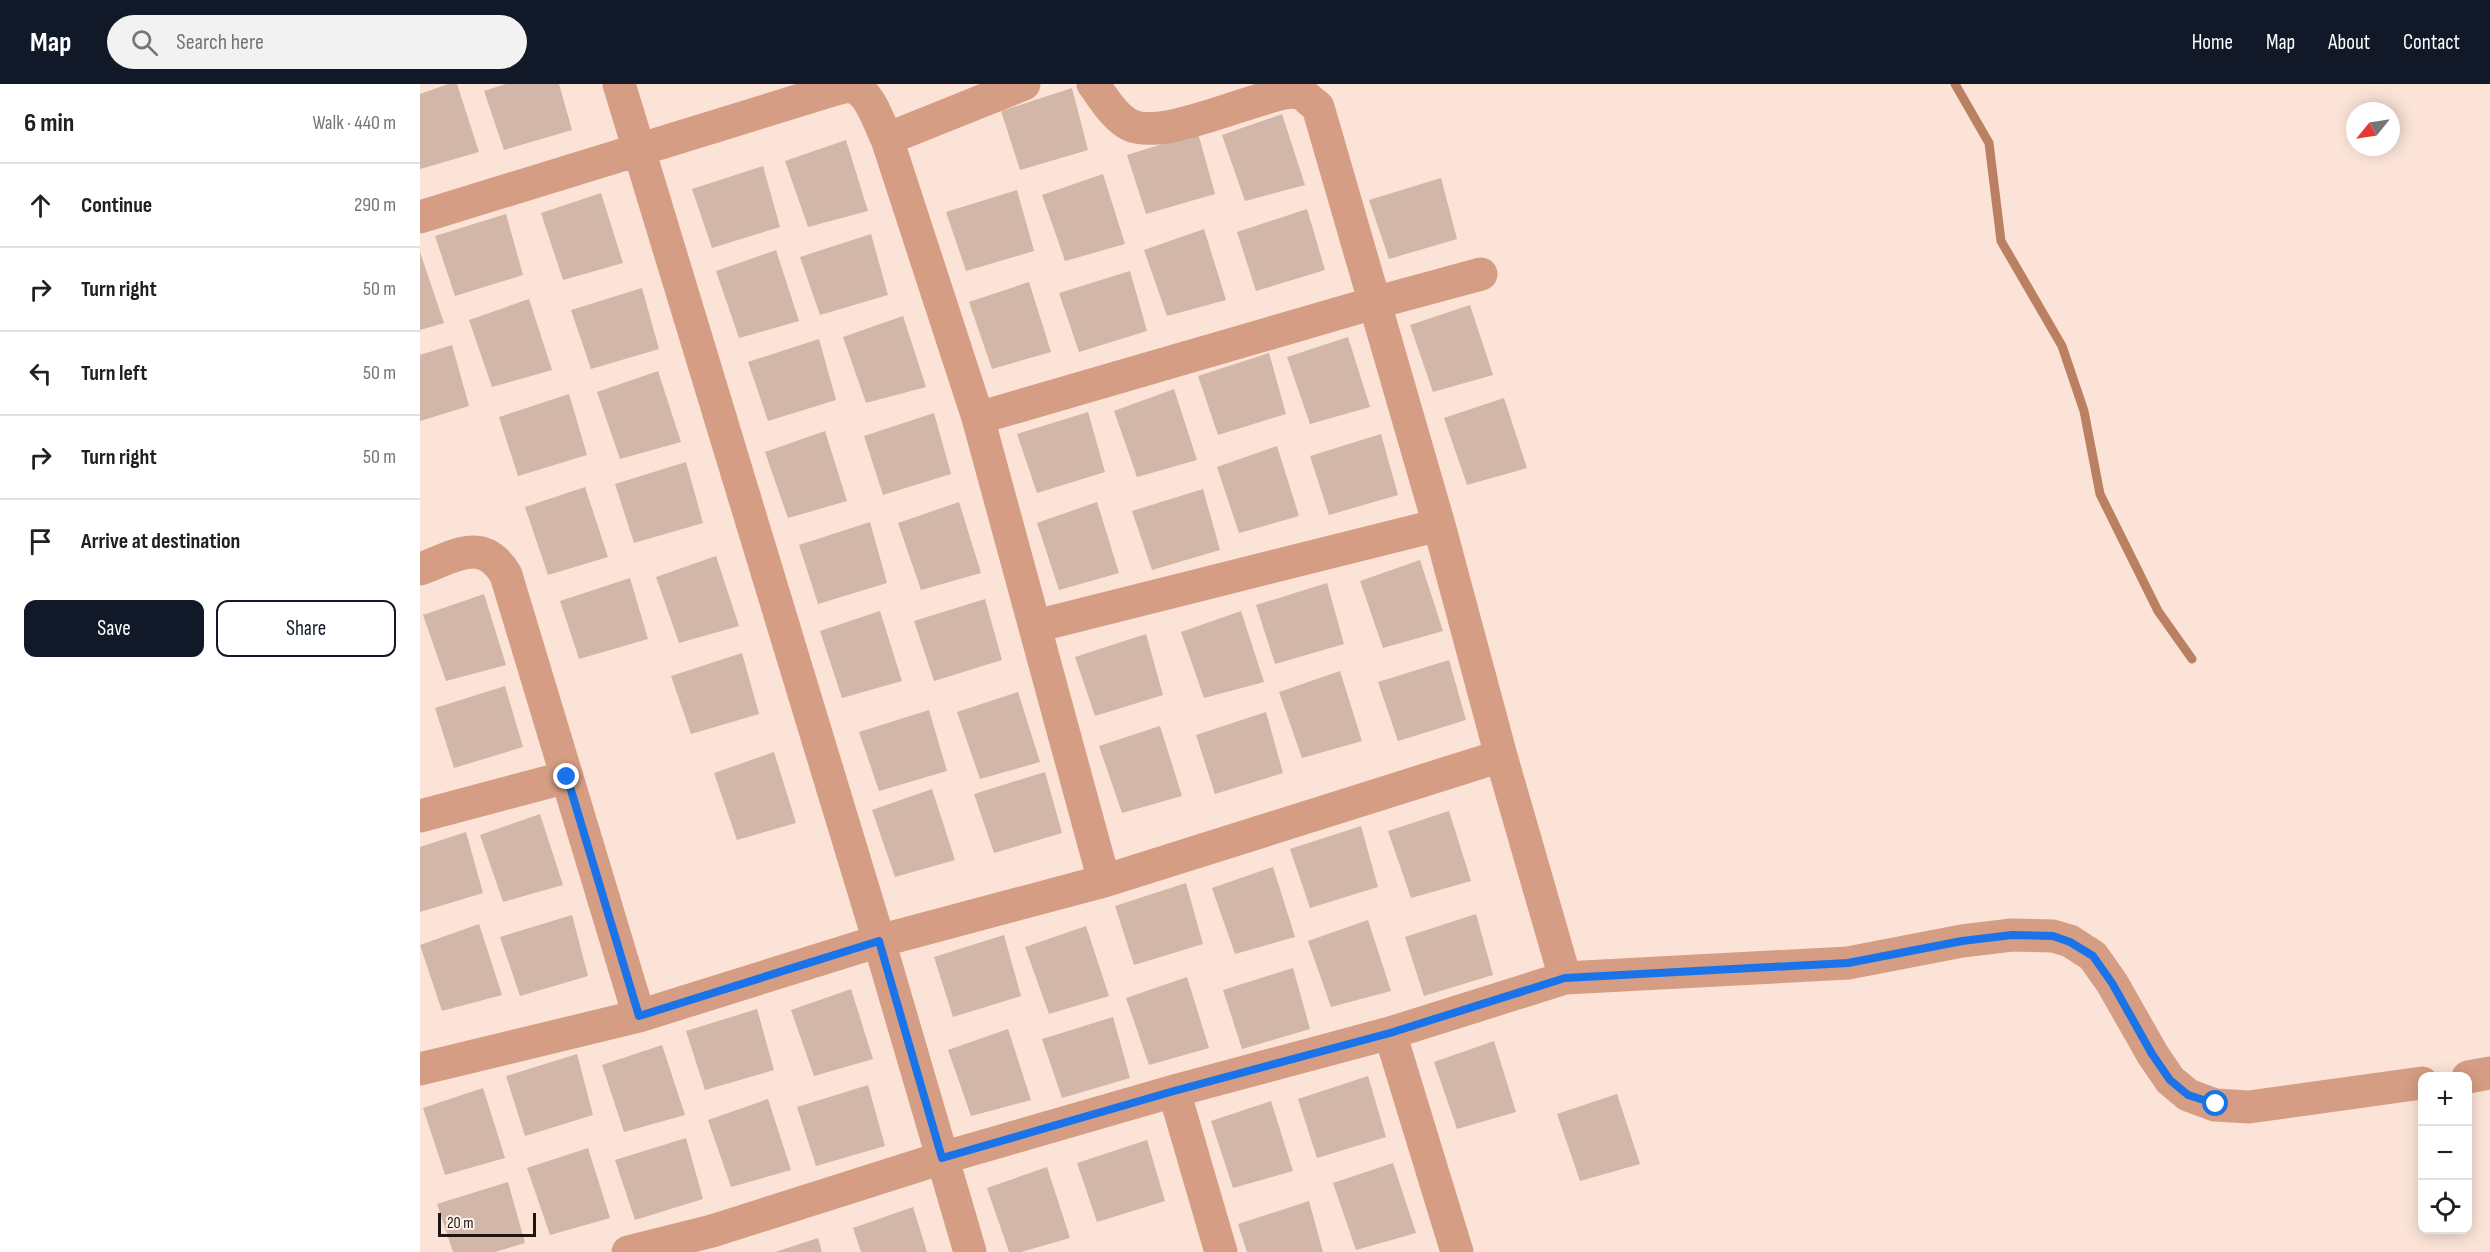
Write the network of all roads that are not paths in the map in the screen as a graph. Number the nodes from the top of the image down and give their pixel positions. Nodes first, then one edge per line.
1 (619, 84) edge
2 (1024, 84) edge
3 (1093, 84) edge
4 (887, 139) junction
5 (638, 152) junction
6 (420, 217) edge
7 (1481, 274) dead end
8 (1374, 303) junction
9 (978, 418) junction
10 (1439, 525) junction
11 (420, 569) edge
12 (1036, 626) junction
13 (1501, 756) junction
14 (567, 777) junction
15 (420, 816) edge
16 (1104, 881) junction
17 (879, 941) junction
18 (1565, 978) junction
19 (639, 1016) junction
20 (1390, 1033) junction
21 (420, 1069) edge
22 (2490, 1073) edge
23 (2472, 1076) edge
24 (2418, 1084) edge
25 (1174, 1091) junction
26 (942, 1158) junction
27 (715, 1242) edge
28 (628, 1252) edge
29 (970, 1252) edge
30 (1221, 1252) edge
31 (1457, 1252) edge

1 - 5 street
2 - 4 street
3 - 8 street
4 - 5 street
4 - 9 street
5 - 6 street
5 - 17 street
7 - 8 street
8 - 9 street
8 - 10 street
9 - 12 street
10 - 12 street
10 - 13 street
11 - 14 street
12 - 16 street
13 - 16 street
13 - 18 street
14 - 15 street
14 - 19 street
16 - 17 street
17 - 19 street
17 - 26 street
18 - 20 street
18 - 24 street
19 - 21 street
20 - 25 street
20 - 31 street
22 - 23 street
25 - 26 street
25 - 30 street
26 - 27 street
26 - 29 street
27 - 28 street

